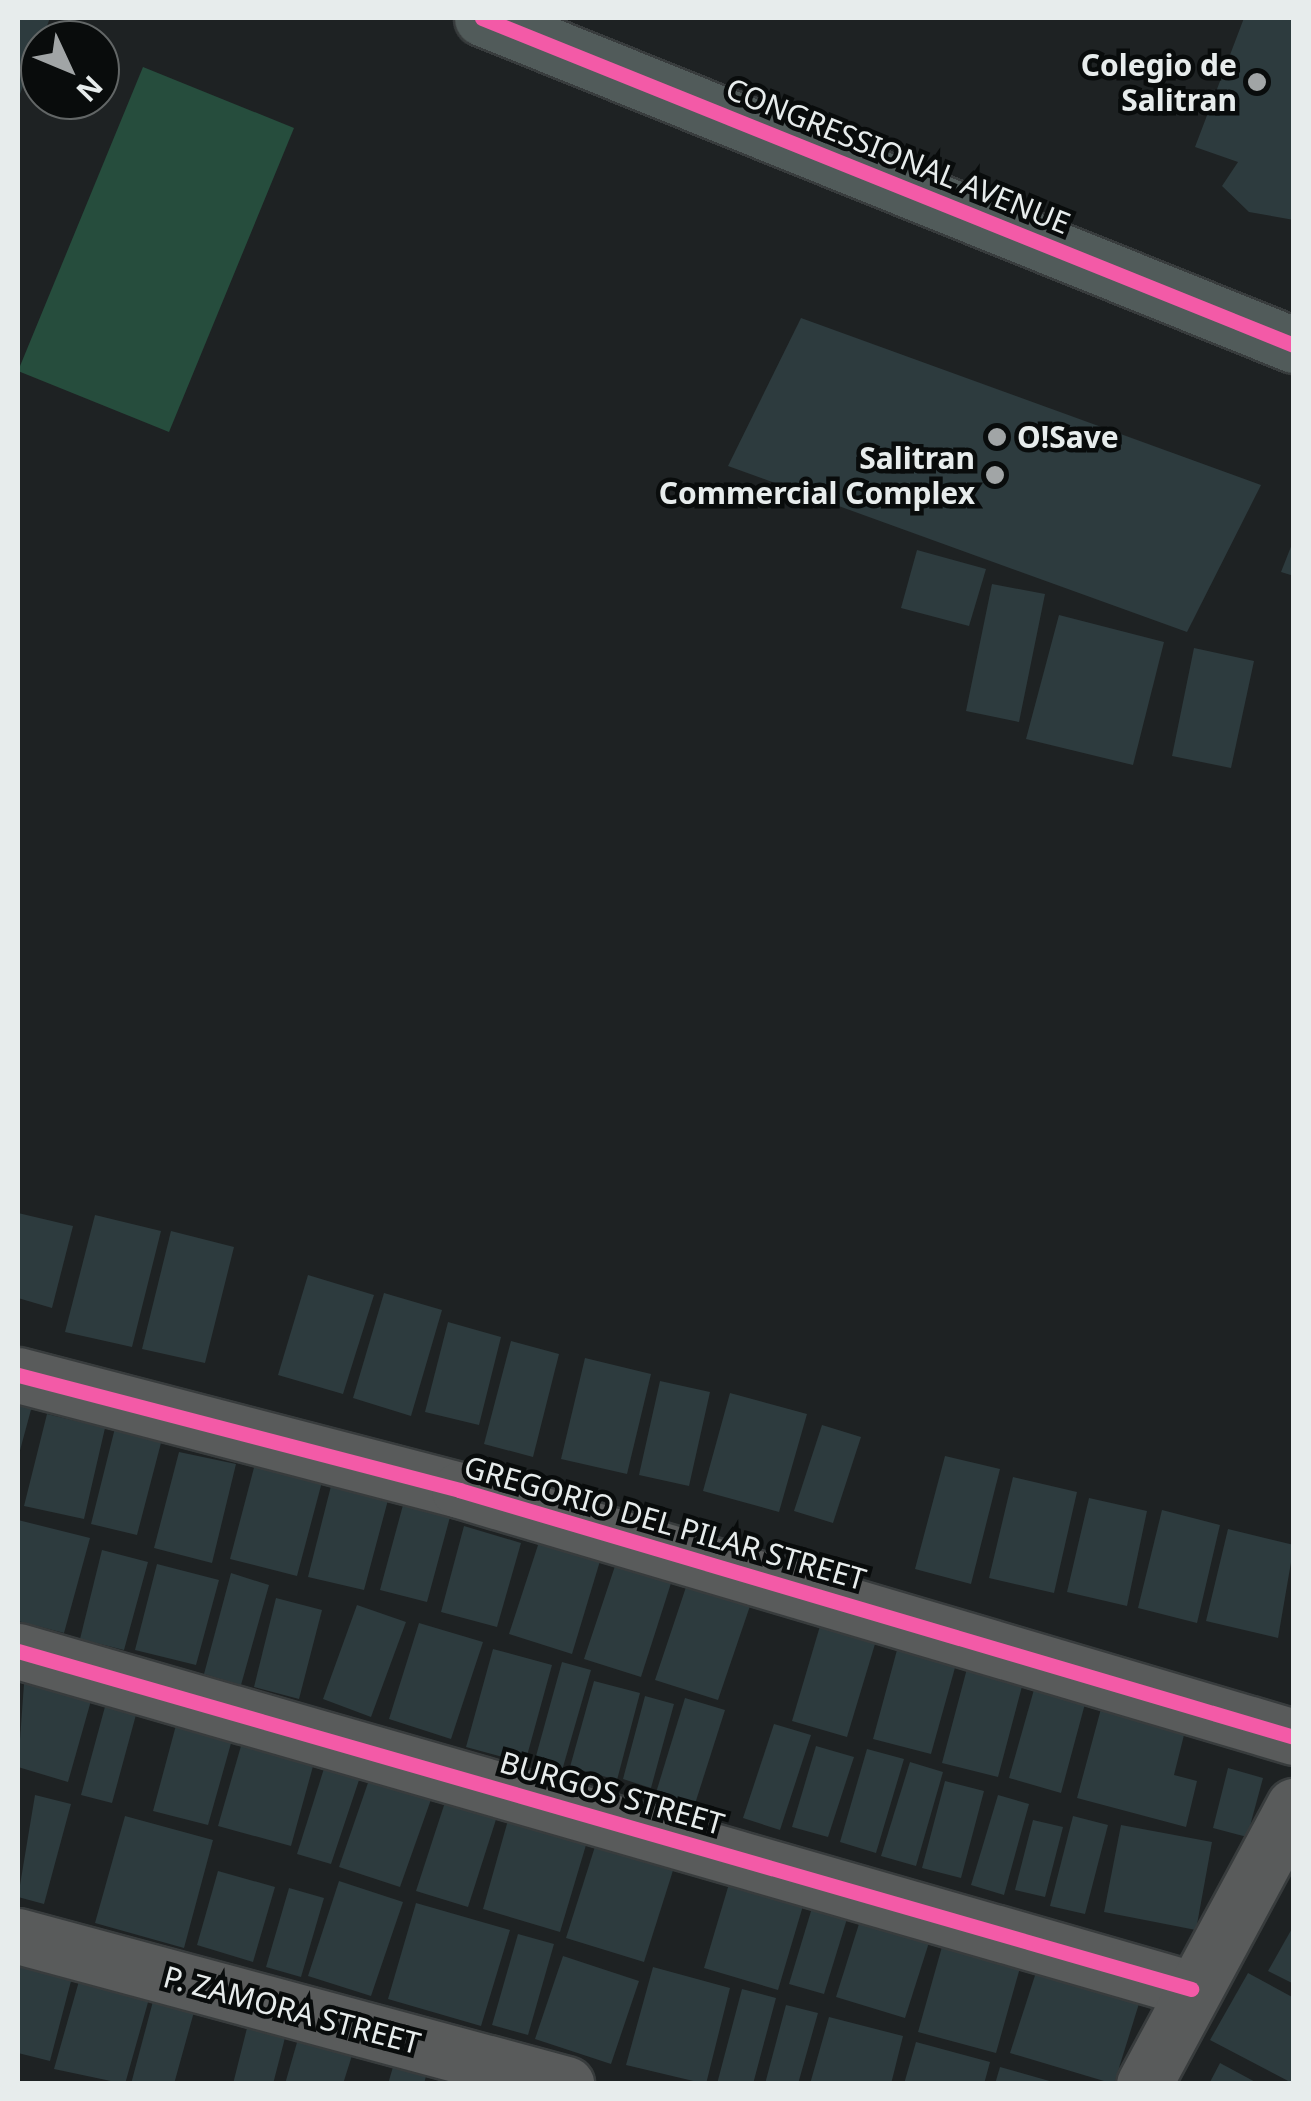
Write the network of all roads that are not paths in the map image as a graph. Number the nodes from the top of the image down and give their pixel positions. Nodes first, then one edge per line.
1 (482, 18) edge
2 (1294, 345) edge
3 (18, 1375) edge
4 (18, 1651) edge
5 (1294, 1737) edge
6 (1294, 1806) edge
7 (18, 1936) edge
8 (1190, 1989) junction
9 (566, 2084) edge
10 (1144, 2084) edge

1 - 2 main road, CONGRESSIONAL AVENUE
3 - 5 street, GREGORIO DEL PILAR STREET
4 - 8 street, BURGOS STREET
6 - 8 street
7 - 9 street, P. ZAMORA STREET
8 - 10 street

